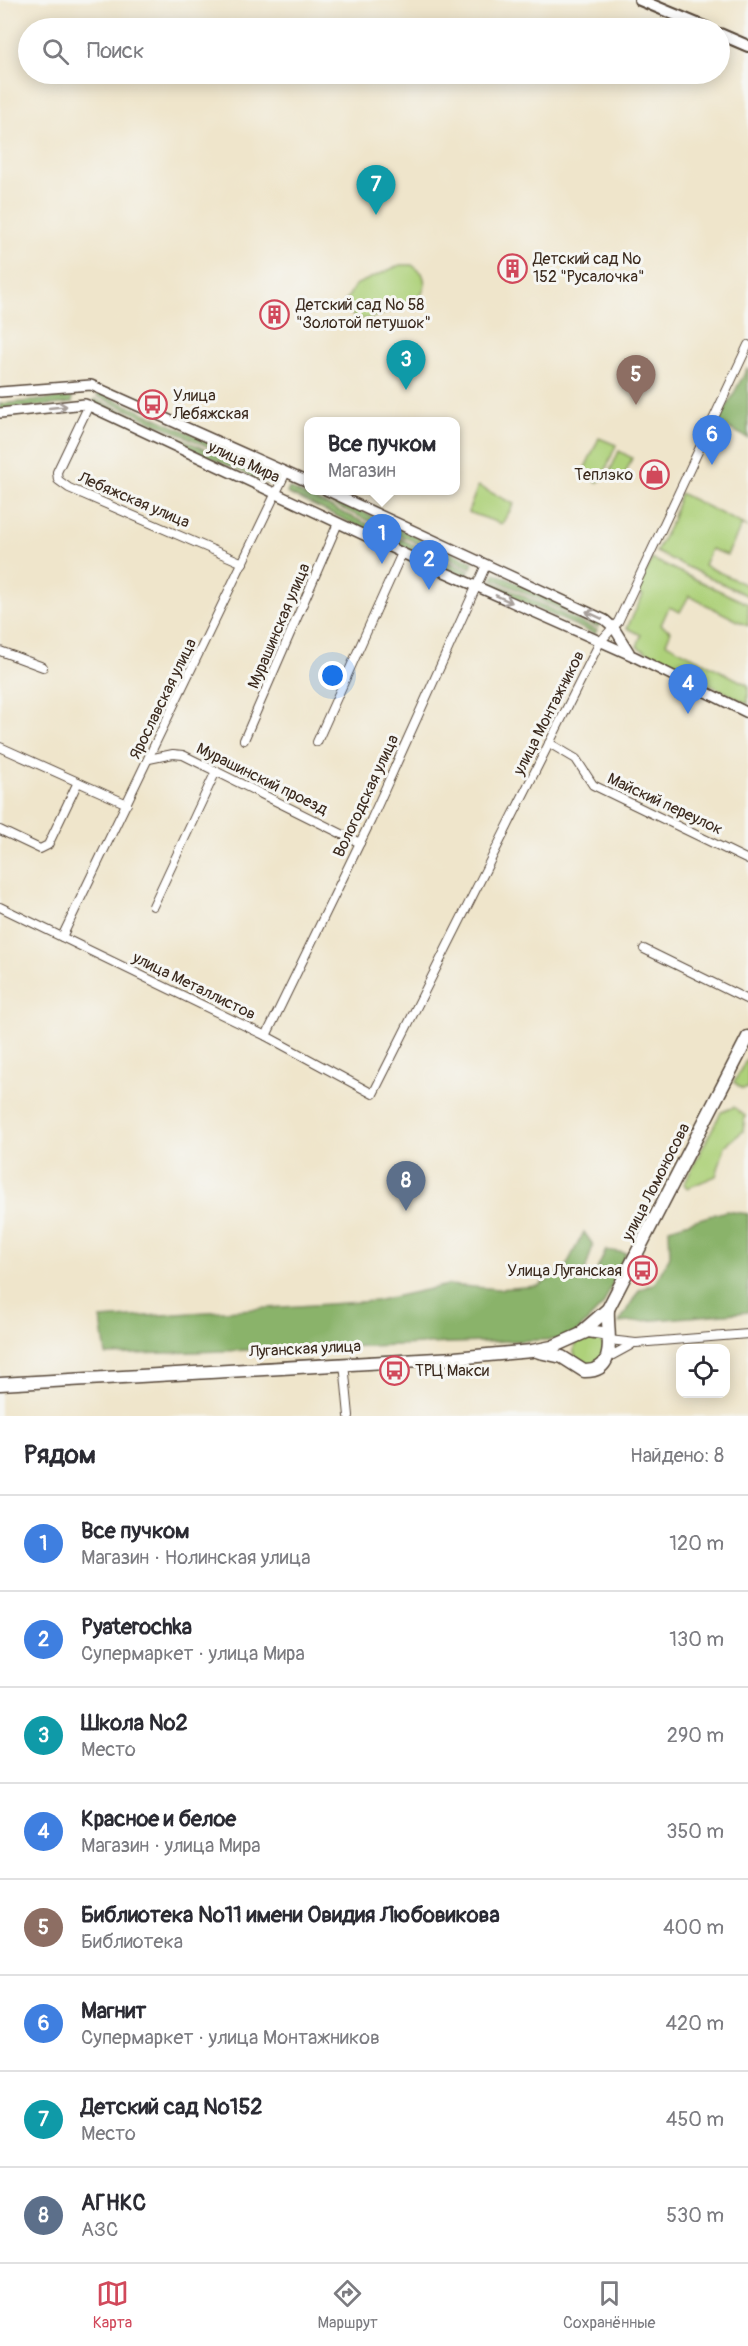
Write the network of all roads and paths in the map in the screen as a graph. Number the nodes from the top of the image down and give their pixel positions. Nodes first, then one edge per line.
1 (641, 0) edge
2 (683, 18) edge
3 (730, 38) edge
4 (748, 45) edge
5 (748, 345) edge
6 (0, 392) edge
7 (89, 405) junction
8 (0, 413) edge
9 (286, 472) junction
10 (304, 480) edge
11 (276, 493) junction
12 (337, 495) edge
13 (338, 523) junction
14 (402, 553) junction
15 (243, 563) junction
16 (486, 565) junction
17 (477, 587) junction
18 (614, 628) junction
19 (600, 642) junction
20 (0, 651) edge
21 (633, 656) junction
22 (43, 667) dead end
23 (748, 713) edge
24 (244, 740) dead end
25 (317, 742) dead end
26 (549, 743) junction
27 (0, 747) edge
28 (149, 759) junction
29 (216, 771) junction
30 (78, 782) junction
31 (127, 804) junction
32 (0, 830) edge
33 (360, 843) junction
34 (748, 860) edge
35 (153, 906) dead end
36 (0, 907) edge
37 (62, 937) junction
38 (644, 949) dead end
39 (748, 1000) edge
40 (266, 1036) junction
41 (748, 1037) edge
42 (373, 1094) joint
43 (608, 1309) junction
44 (579, 1333) junction
45 (748, 1334) edge
46 (608, 1338) junction
47 (636, 1343) junction
48 (532, 1351) junction
49 (609, 1357) junction
50 (344, 1363) junction
51 (575, 1366) junction
52 (0, 1384) edge
53 (349, 1416) edge

1 - 2 main road
3 - 4 main road
5 - 18 street, улица Монтажников
6 - 9 street, улица Мира
8 -> 7 street
7 - 11 street, улица Мира
7 - 15 street, Лебяжская улица
9 - 10 street, улица Мира
9 - 11 street, Ярославская улица
11 - 13 street, улица Мира
11 - 15 street, Ярославская улица
12 - 16 street, улица Мира
13 - 14 street, улица Мира
13 - 24 street, Мурашинская улица
14 - 17 street, улица Мира
14 - 25 street
15 - 28 street, Ярославская улица
16 - 17 street, Вологодская улица
18 -> 16 street, улица Мира
17 -> 19 street, улица Мира
17 - 33 street, Вологодская улица
18 - 19 street, улица Монтажников
18 - 21 street, улица Мира
19 - 21 street, улица Мира
19 - 26 street, улица Монтажников
20 - 22 street
21 - 23 street, улица Мира
26 - 34 street, Майский переулок
26 - 42 street, улица Монтажников
27 - 30 street
28 - 29 street, Мурашинский проезд
28 - 31 street, Ярославская улица
29 - 33 street, Мурашинский проезд
29 - 35 street
30 - 31 street
30 - 32 street
31 - 37 street, Ярославская улица
33 - 40 street, Вологодская улица
36 - 37 street, улица Металлистов
37 - 40 street, улица Металлистов
38 - 39 street
40 - 42 street, улица Металлистов
41 - 43 highway, улица Ломоносова
43 - 44 highway, улица Ломоносова
43 - 46 highway
44 - 46 highway
44 - 48 highway, Луганская улица
44 - 51 highway
45 - 47 street
46 - 47 street
46 - 49 highway
47 - 49 street
48 - 50 highway, Луганская улица
48 - 51 highway
49 - 51 highway
50 - 52 highway, Луганская улица
50 - 53 street

